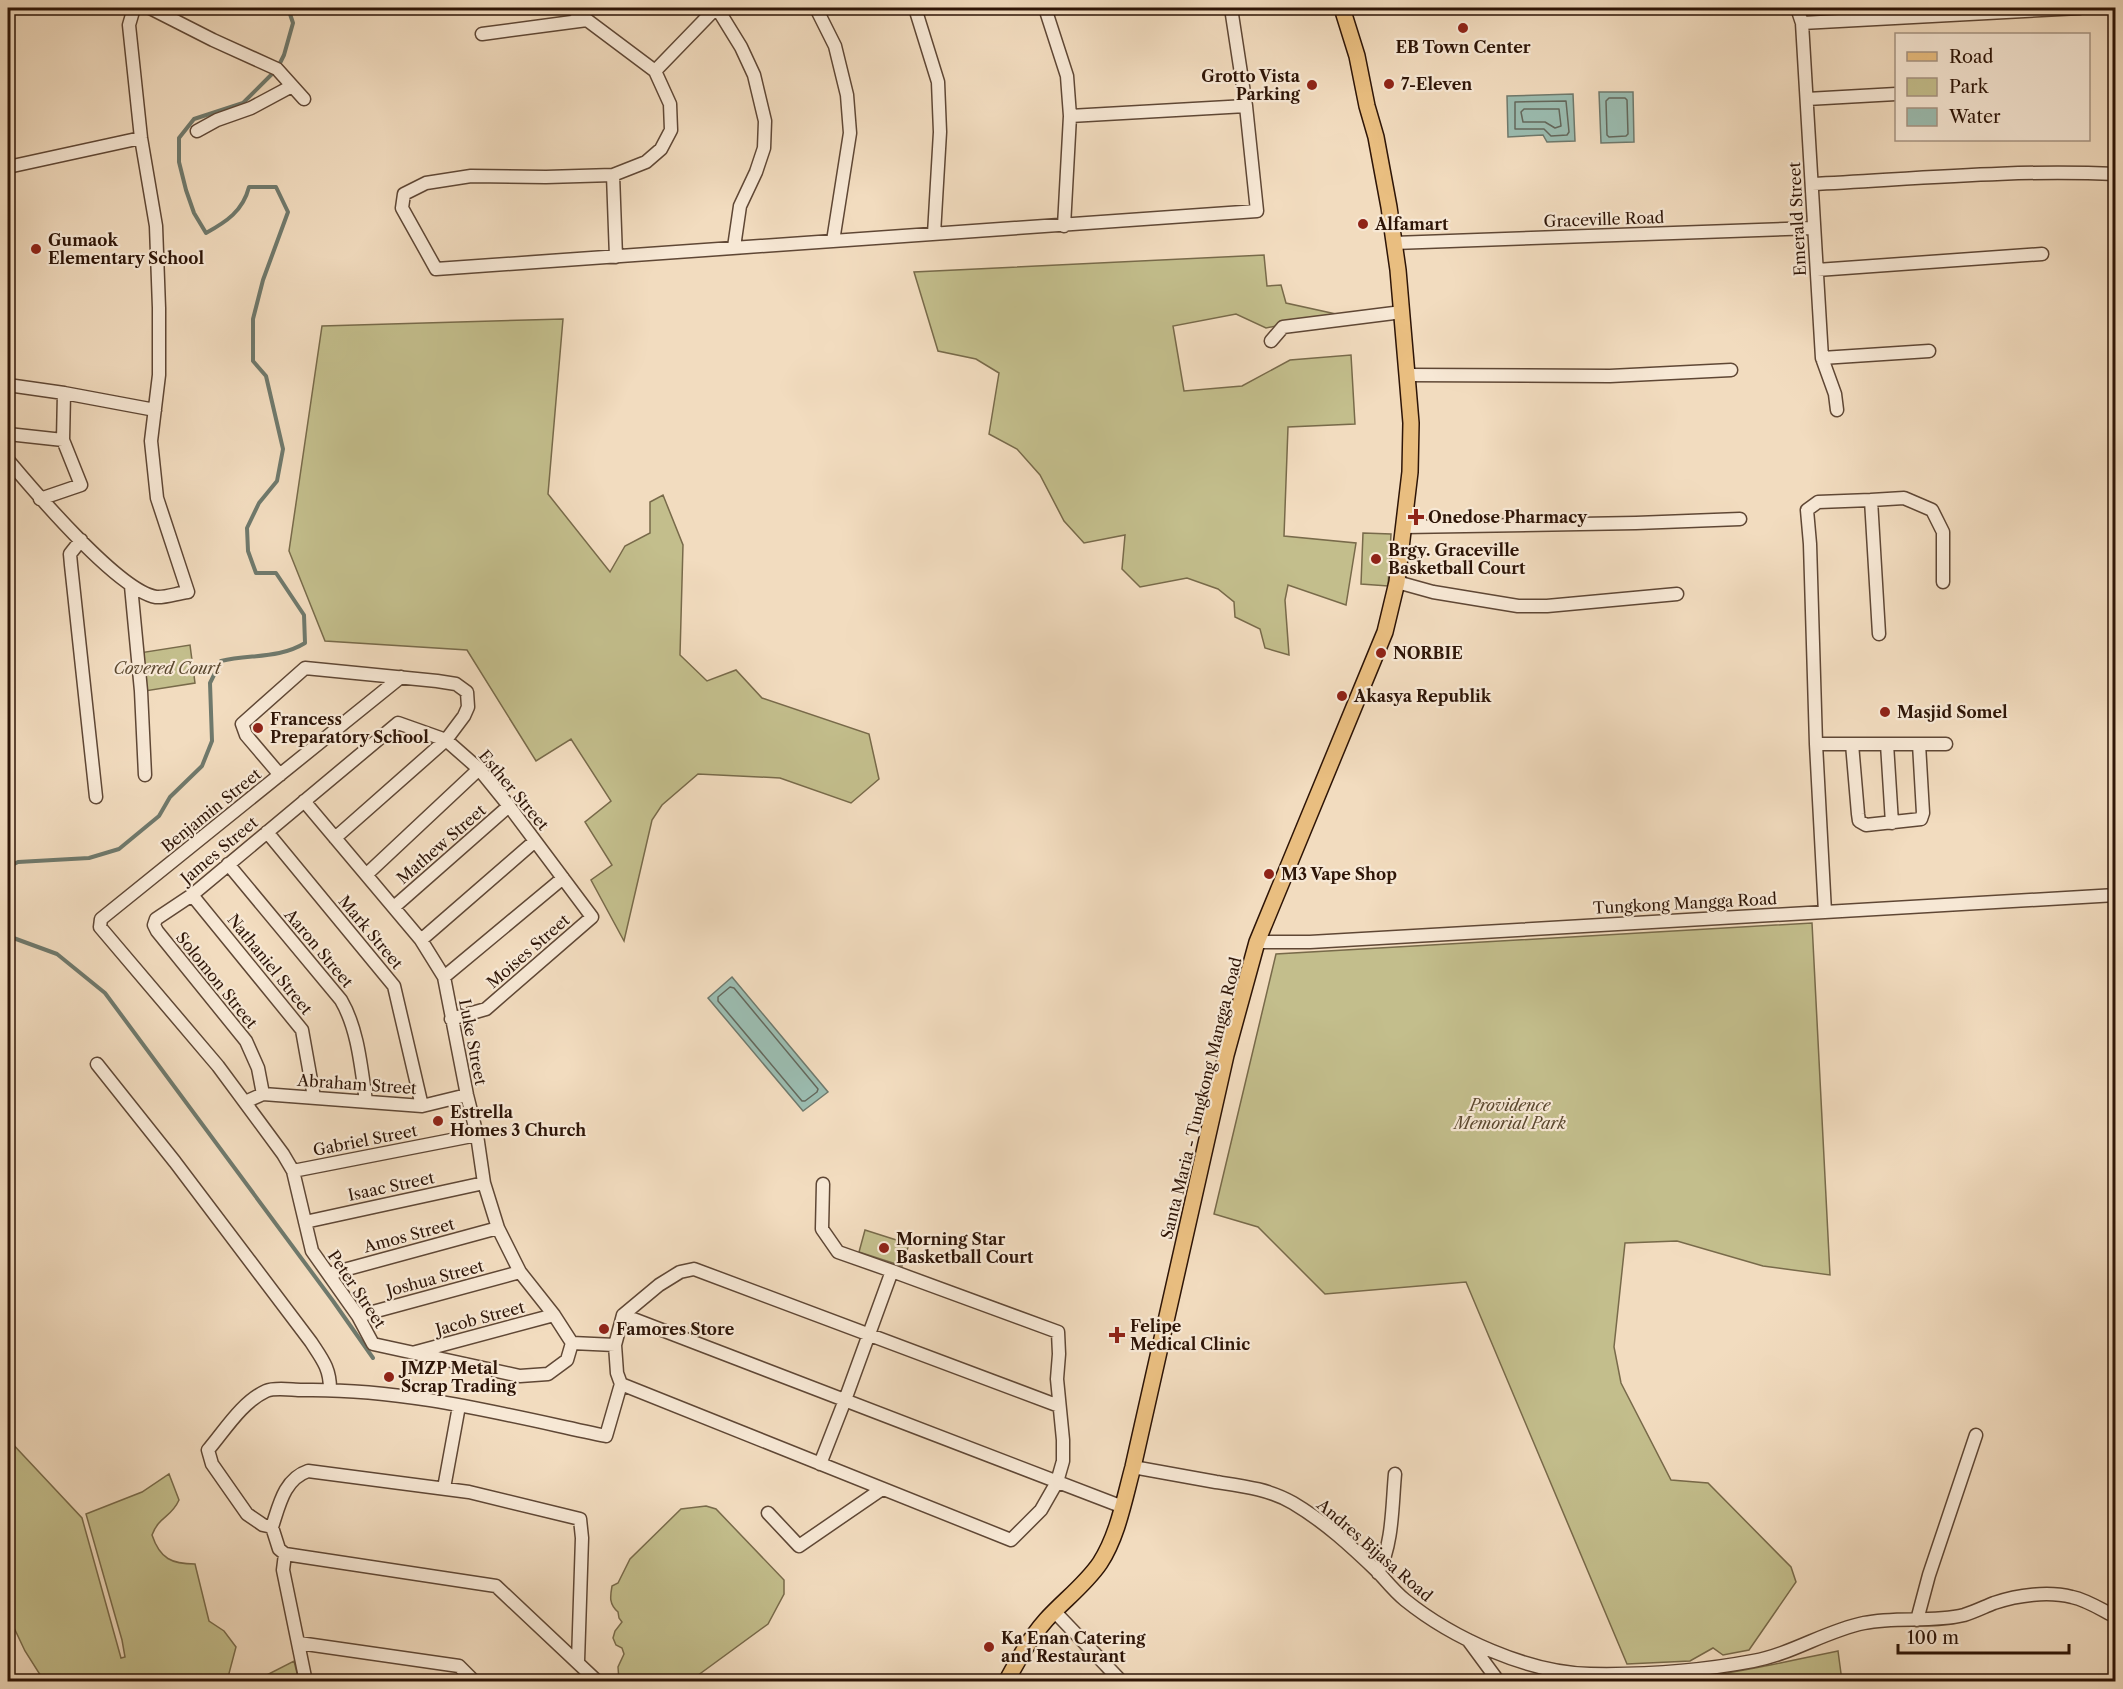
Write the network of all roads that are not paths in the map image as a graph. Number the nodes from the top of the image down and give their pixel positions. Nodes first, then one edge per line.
1 (134, 8) edge
2 (150, 8) edge
3 (571, 8) edge
4 (717, 8) edge
5 (816, 8) edge
6 (915, 8) edge
7 (1045, 8) edge
8 (1231, 8) edge
9 (1342, 8) edge
10 (1797, 8) edge
11 (2080, 8) edge
12 (587, 20) junction
13 (1802, 23) junction
14 (482, 34) dead end
15 (655, 71) junction
16 (292, 86) junction
17 (1895, 94) edge
18 (304, 99) dead end
19 (1807, 99) junction
20 (1246, 106) junction
21 (1070, 116) junction
22 (197, 131) dead end
23 (141, 138) junction
24 (8, 167) edge
25 (2115, 174) edge
26 (613, 175) junction
27 (1812, 184) junction
28 (1064, 226) junction
29 (1814, 228) junction
30 (934, 234) junction
31 (833, 241) junction
32 (1394, 243) junction
33 (734, 247) junction
34 (2042, 254) dead end
35 (616, 257) junction
36 (1817, 270) junction
37 (1402, 312) junction
38 (1271, 341) dead end
39 (1929, 351) dead end
40 (1822, 358) junction
41 (1731, 370) dead end
42 (1407, 375) junction
43 (8, 385) edge
44 (64, 393) junction
45 (155, 410) junction
46 (1837, 410) dead end
47 (8, 434) edge
48 (63, 440) junction
49 (8, 460) edge
50 (40, 499) junction
51 (1871, 500) junction
52 (1740, 519) dead end
53 (1404, 527) junction
54 (81, 540) junction
55 (1397, 582) junction
56 (1943, 582) dead end
57 (131, 586) junction
58 (1677, 594) dead end
59 (1879, 634) dead end
60 (401, 677) junction
61 (447, 740) junction
62 (1816, 744) junction
63 (1852, 744) junction
64 (1887, 744) junction
65 (1919, 744) junction
66 (1946, 744) dead end
67 (479, 770) junction
68 (145, 775) dead end
69 (280, 775) junction
70 (96, 797) dead end
71 (304, 801) junction
72 (509, 806) junction
73 (1892, 823) junction
74 (267, 832) junction
75 (335, 838) junction
76 (535, 841) junction
77 (228, 864) junction
78 (367, 874) junction
79 (563, 878) junction
80 (192, 895) junction
81 (2115, 895) edge
82 (394, 907) junction
83 (1825, 912) junction
84 (592, 917) joint
85 (155, 922) joint
86 (99, 924) joint
87 (421, 940) junction
88 (1257, 942) junction
89 (444, 976) junction
90 (451, 1019) junction
91 (97, 1064) dead end
92 (263, 1094) junction
93 (467, 1095) junction
94 (314, 1097) junction
95 (366, 1101) junction
96 (245, 1102) junction
97 (422, 1106) junction
98 (477, 1135) junction
99 (293, 1171) junction
100 (484, 1183) junction
101 (824, 1184) dead end
102 (305, 1222) junction
103 (498, 1227) junction
104 (892, 1271) junction
105 (520, 1272) junction
106 (329, 1274) junction
107 (554, 1315) junction
108 (623, 1315) junction
109 (358, 1316) junction
110 (868, 1335) junction
111 (572, 1343) junction
112 (615, 1345) junction
113 (415, 1353) junction
114 (621, 1384) junction
115 (330, 1389) junction
116 (845, 1401) junction
117 (459, 1406) junction
118 (1059, 1406) junction
119 (1976, 1435) dead end
120 (820, 1464) junction
121 (1133, 1467) junction
122 (1395, 1474) dead end
123 (1057, 1482) junction
124 (444, 1488) junction
125 (882, 1489) junction
126 (1123, 1507) junction
127 (768, 1513) dead end
128 (272, 1527) junction
129 (285, 1554) junction
130 (1378, 1573) junction
131 (1054, 1611) junction
132 (2115, 1617) edge
133 (1917, 1620) junction
134 (1467, 1639) junction
135 (299, 1643) junction
136 (578, 1662) junction
137 (306, 1682) edge
138 (475, 1682) edge
139 (598, 1682) edge
140 (1006, 1682) edge
141 (1122, 1682) edge
142 (1499, 1682) edge

1 - 23 street
2 - 16 street
3 - 12 street
4 - 15 street
4 - 33 street
5 - 31 street
6 - 30 street
7 - 21 street
8 - 20 street
9 - 32 main road, Santa Maria - Tungkong Mangga Road
10 - 13 street, Emerald Street
11 - 13 street
12 - 14 street
12 - 15 street
13 - 19 street, Emerald Street
15 - 26 street
16 - 18 street
16 - 22 street
17 - 19 street
19 - 27 street, Emerald Street
20 - 21 street
20 - 28 street
21 - 28 street
23 - 24 street
23 - 45 street
25 - 27 street
26 - 35 street
26 - 35 street
27 - 29 street, Emerald Street
28 - 30 street
29 - 32 street, Graceville Road
29 - 36 street, Emerald Street
30 - 31 street
31 - 33 street
32 - 37 main road, Santa Maria - Tungkong Mangga Road
33 - 35 street
34 - 36 street
36 - 40 street, Emerald Street
37 - 38 street
37 - 42 main road, Santa Maria - Tungkong Mangga Road
39 - 40 street
40 - 46 street, Emerald Street
41 - 42 street
42 - 53 main road, Santa Maria - Tungkong Mangga Road
43 - 44 street
44 - 45 street
44 - 48 street
45 - 57 street
47 - 48 street
48 - 50 street
49 - 50 street
50 - 54 street
51 - 56 street
51 - 59 street
51 - 62 street
52 - 53 street
53 - 55 main road, Santa Maria - Tungkong Mangga Road
54 - 57 street
54 - 70 street
55 - 58 street
55 - 88 main road, Santa Maria - Tungkong Mangga Road
57 - 68 street
60 - 61 street
60 - 69 street, Benjamin Street
60 - 69 street
61 - 67 street, Esther Street
61 - 71 street, Esther Street
61 - 75 street
62 - 63 street
62 - 83 street
63 - 64 street
63 - 73 street
64 - 65 street
64 - 73 street
65 - 66 street
65 - 73 street
67 - 72 street, Esther Street
67 - 78 street
69 - 86 street, Benjamin Street
71 - 74 street, James Street
71 - 75 street, Luke Street
72 - 76 street, Esther Street
72 - 82 street, Mathew Street
74 - 77 street, James Street
74 - 97 street, Mark Street
75 - 78 street, Luke Street
76 - 79 street, Esther Street
76 - 87 street
77 - 80 street, James Street
77 - 95 street, Aaron Street
78 - 82 street, Luke Street
79 - 84 street, Esther Street
79 - 89 street
80 - 85 street, James Street
80 - 94 street, Nathaniel Street
81 - 83 street, Tungkong Mangga Road
82 - 87 street, Luke Street
83 - 88 street, Tungkong Mangga Road
84 - 90 street, Moises Street
85 - 92 street, Solomon Street
86 - 96 street, Peter Street
87 - 89 street, Luke Street
88 - 121 main road, Santa Maria - Tungkong Mangga Road
89 - 90 street, Luke Street
90 - 93 street, Luke Street
91 - 115 street
92 - 94 street, Abraham Street
92 - 96 street, Abraham Street
93 - 97 street, Abraham Street
93 - 98 street, Luke Street
94 - 95 street, Abraham Street
95 - 97 street, Abraham Street
96 - 99 street, Peter Street
98 - 99 street, Gabriel Street
98 - 100 street, Luke Street
99 - 102 street, Peter Street
100 - 102 street, Isaac Street
100 - 103 street, Luke Street
101 - 104 street
102 - 106 street, Peter Street
103 - 105 street, Luke Street
103 - 106 street, Amos Street
104 - 110 street
104 - 118 street
105 - 107 street, Luke Street
105 - 109 street, Joshua Street
106 - 109 street, Peter Street
107 - 111 street, Luke Street
107 - 113 street, Jacob Street
108 - 110 street
108 - 112 street
108 - 116 street
109 - 113 street, Peter Street
110 - 116 street
110 - 118 street
111 - 112 street
111 - 113 street, Peter Street
112 - 114 street
114 - 117 street
114 - 120 street
115 - 117 street
115 - 128 street
116 - 120 street
116 - 123 street
117 - 124 street
118 - 123 street
119 - 133 street
120 - 125 street
121 - 126 main road, Santa Maria - Tungkong Mangga Road
121 - 130 street, Andres Bijasa Road
122 - 130 street
123 - 125 street
123 - 126 street
124 - 128 street
124 - 136 street
125 - 127 street
126 - 131 main road, Santa Maria - Tungkong Mangga Road
128 - 129 street
129 - 135 street
129 - 136 street
130 - 134 street, Andres Bijasa Road
131 - 140 main road, Santa Maria - Tungkong Mangga Road
131 - 141 street
132 - 133 street, Andres Bijasa Road
133 - 134 street, Andres Bijasa Road
134 - 142 street
135 - 137 street
135 - 138 street
136 - 139 street

